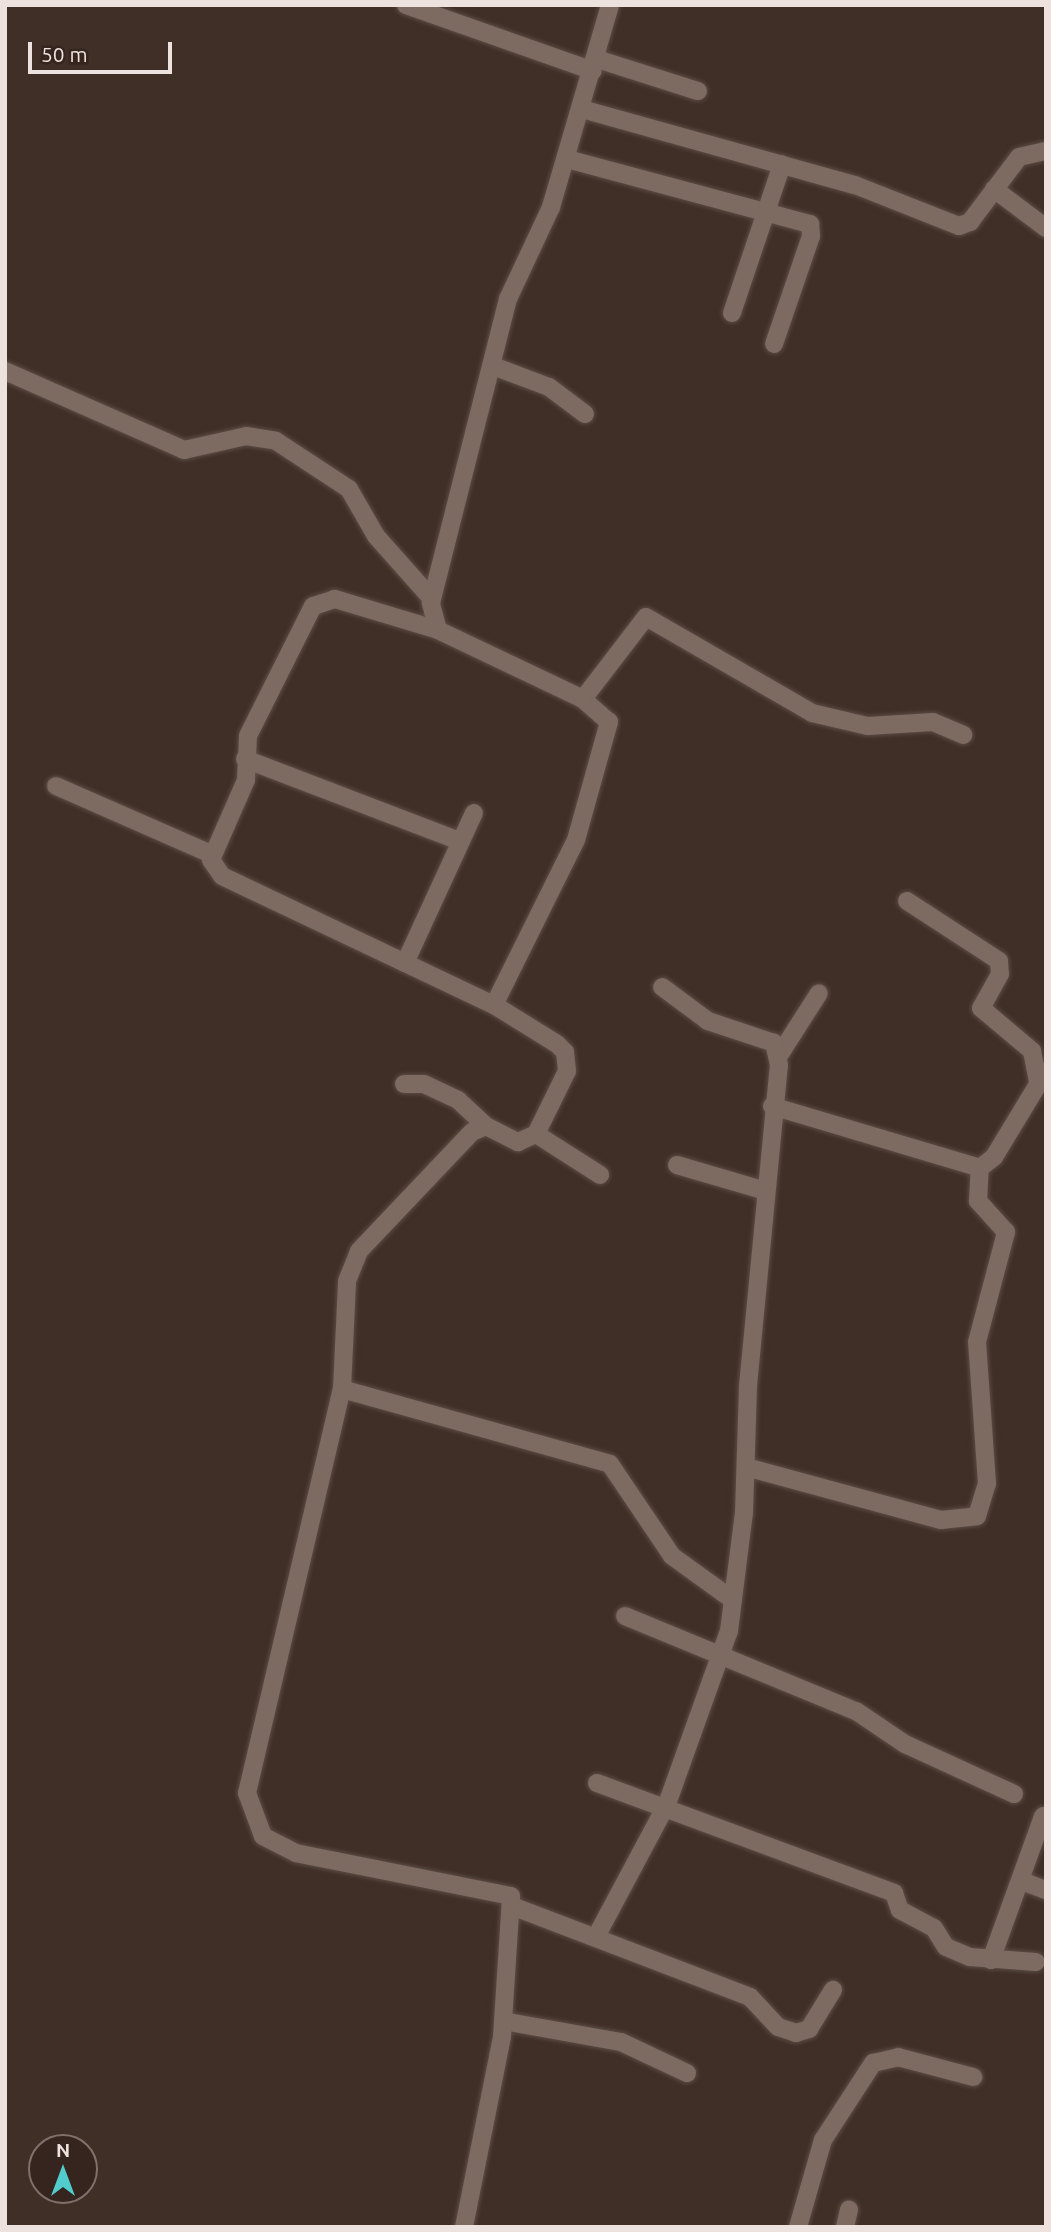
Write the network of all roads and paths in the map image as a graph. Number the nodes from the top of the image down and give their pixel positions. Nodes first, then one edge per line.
1 (406, 5) edge
2 (610, 5) edge
3 (595, 65) junction
4 (698, 92) dead end
5 (582, 109) junction
6 (1046, 151) edge
7 (567, 159) junction
8 (782, 164) junction
9 (994, 189) junction
10 (765, 210) junction
11 (1046, 228) edge
12 (732, 313) dead end
13 (774, 344) dead end
14 (493, 366) junction
15 (5, 371) edge
16 (585, 414) dead end
17 (432, 599) junction
18 (439, 630) junction
19 (583, 699) junction
20 (963, 735) dead end
21 (246, 759) junction
22 (56, 786) dead end
23 (474, 813) dead end
24 (460, 841) junction
25 (211, 854) junction
26 (907, 901) dead end
27 (405, 963) junction
28 (662, 987) dead end
29 (819, 993) dead end
30 (494, 1005) junction
31 (780, 1054) junction
32 (1042, 1077) edge
33 (404, 1084) dead end
34 (772, 1106) junction
35 (486, 1126) junction
36 (536, 1134) junction
37 (677, 1165) dead end
38 (980, 1168) junction
39 (600, 1175) dead end
40 (766, 1191) junction
41 (342, 1389) junction
42 (746, 1466) junction
43 (733, 1600) junction
44 (625, 1616) dead end
45 (720, 1659) junction
46 (597, 1783) dead end
47 (1014, 1794) dead end
48 (667, 1804) junction
49 (1044, 1816) dead end
50 (1022, 1881) junction
51 (1046, 1890) edge
52 (512, 1906) junction
53 (597, 1935) junction
54 (991, 1960) junction
55 (1036, 1962) dead end
56 (833, 1990) dead end
57 (503, 2021) junction
58 (687, 2073) dead end
59 (973, 2077) dead end
60 (464, 2227) edge
61 (798, 2227) edge

1 - 3 street
2 - 3 street
3 - 4 street
3 - 5 street
5 - 7 street
5 - 8 street
6 - 9 street
7 - 10 street
7 - 14 street
8 - 9 street
8 - 10 street
9 - 11 street
10 - 12 street
10 - 13 street
14 - 16 street
14 - 17 street
15 - 17 street
17 - 18 street
18 - 19 street
18 - 21 street
19 - 20 street
19 - 30 street
21 - 24 street
21 - 25 street
22 - 25 street
23 - 24 street
24 - 27 street
25 - 27 street
26 - 32 street
27 - 30 street
28 - 31 street
29 - 31 street
30 - 36 street
31 - 34 street
32 - 38 street
33 - 35 street
34 - 38 street
34 - 40 street
35 - 36 street
35 - 41 street
36 - 39 street
37 - 40 street
38 - 42 street
40 - 42 street
41 - 43 street
41 - 52 street
42 - 43 street
43 - 45 street
44 - 45 street
45 - 47 street
45 - 48 street
46 - 48 street
48 - 53 street
48 - 54 street
49 - 50 street
50 - 51 street
50 - 54 street
52 - 53 street
52 - 57 street
53 - 56 street
54 - 55 street
57 - 58 street
57 - 60 street
59 - 61 street

